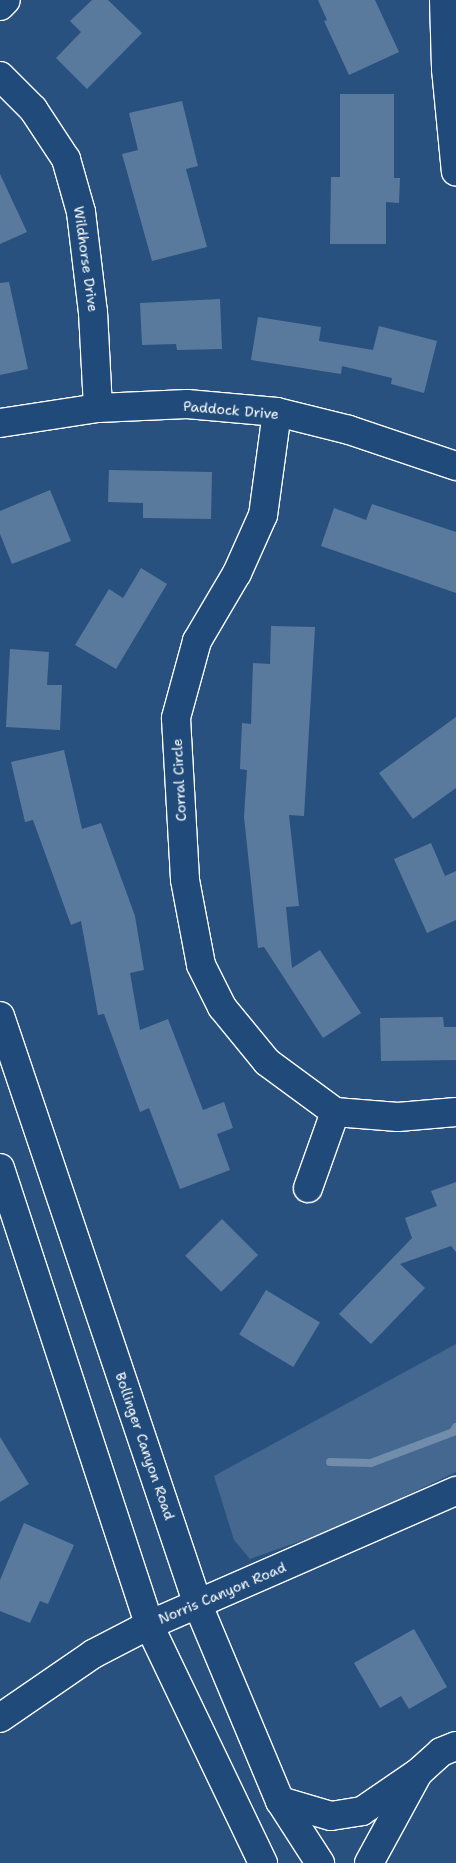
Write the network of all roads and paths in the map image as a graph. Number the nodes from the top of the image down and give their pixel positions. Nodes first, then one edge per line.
1 (6, 0) edge
2 (444, 0) edge
3 (0, 6) edge
4 (0, 76) edge
5 (456, 172) edge
6 (98, 408) junction
7 (277, 412) junction
8 (0, 423) edge
9 (456, 466) edge
10 (0, 1016) edge
11 (335, 1112) junction
12 (456, 1112) edge
13 (0, 1168) edge
14 (308, 1188) dead end
15 (456, 1491) edge
16 (198, 1605) junction
17 (149, 1625) junction
18 (0, 1718) edge
19 (456, 1746) edge
20 (419, 1772) junction
21 (280, 1801) junction
22 (263, 1863) edge
23 (320, 1863) edge
24 (369, 1863) edge

1 - 3 street
2 - 5 street
4 - 6 street, Wildhorse Drive
6 - 7 street, Paddock Drive
6 - 8 street, Paddock Drive
7 - 9 street, Paddock Drive
7 - 11 street, Corral Circle
10 - 16 street, Bollinger Canyon Road
11 - 12 street
11 - 14 street
13 - 17 street
15 - 16 street, Norris Canyon Road
16 - 17 street, Norris Canyon Road
16 - 21 street, Bollinger Canyon Road
17 - 18 street, Norris Canyon Road
17 - 22 street
19 - 20 street
20 - 21 street
20 - 24 street
21 - 23 street, Bollinger Canyon Road

